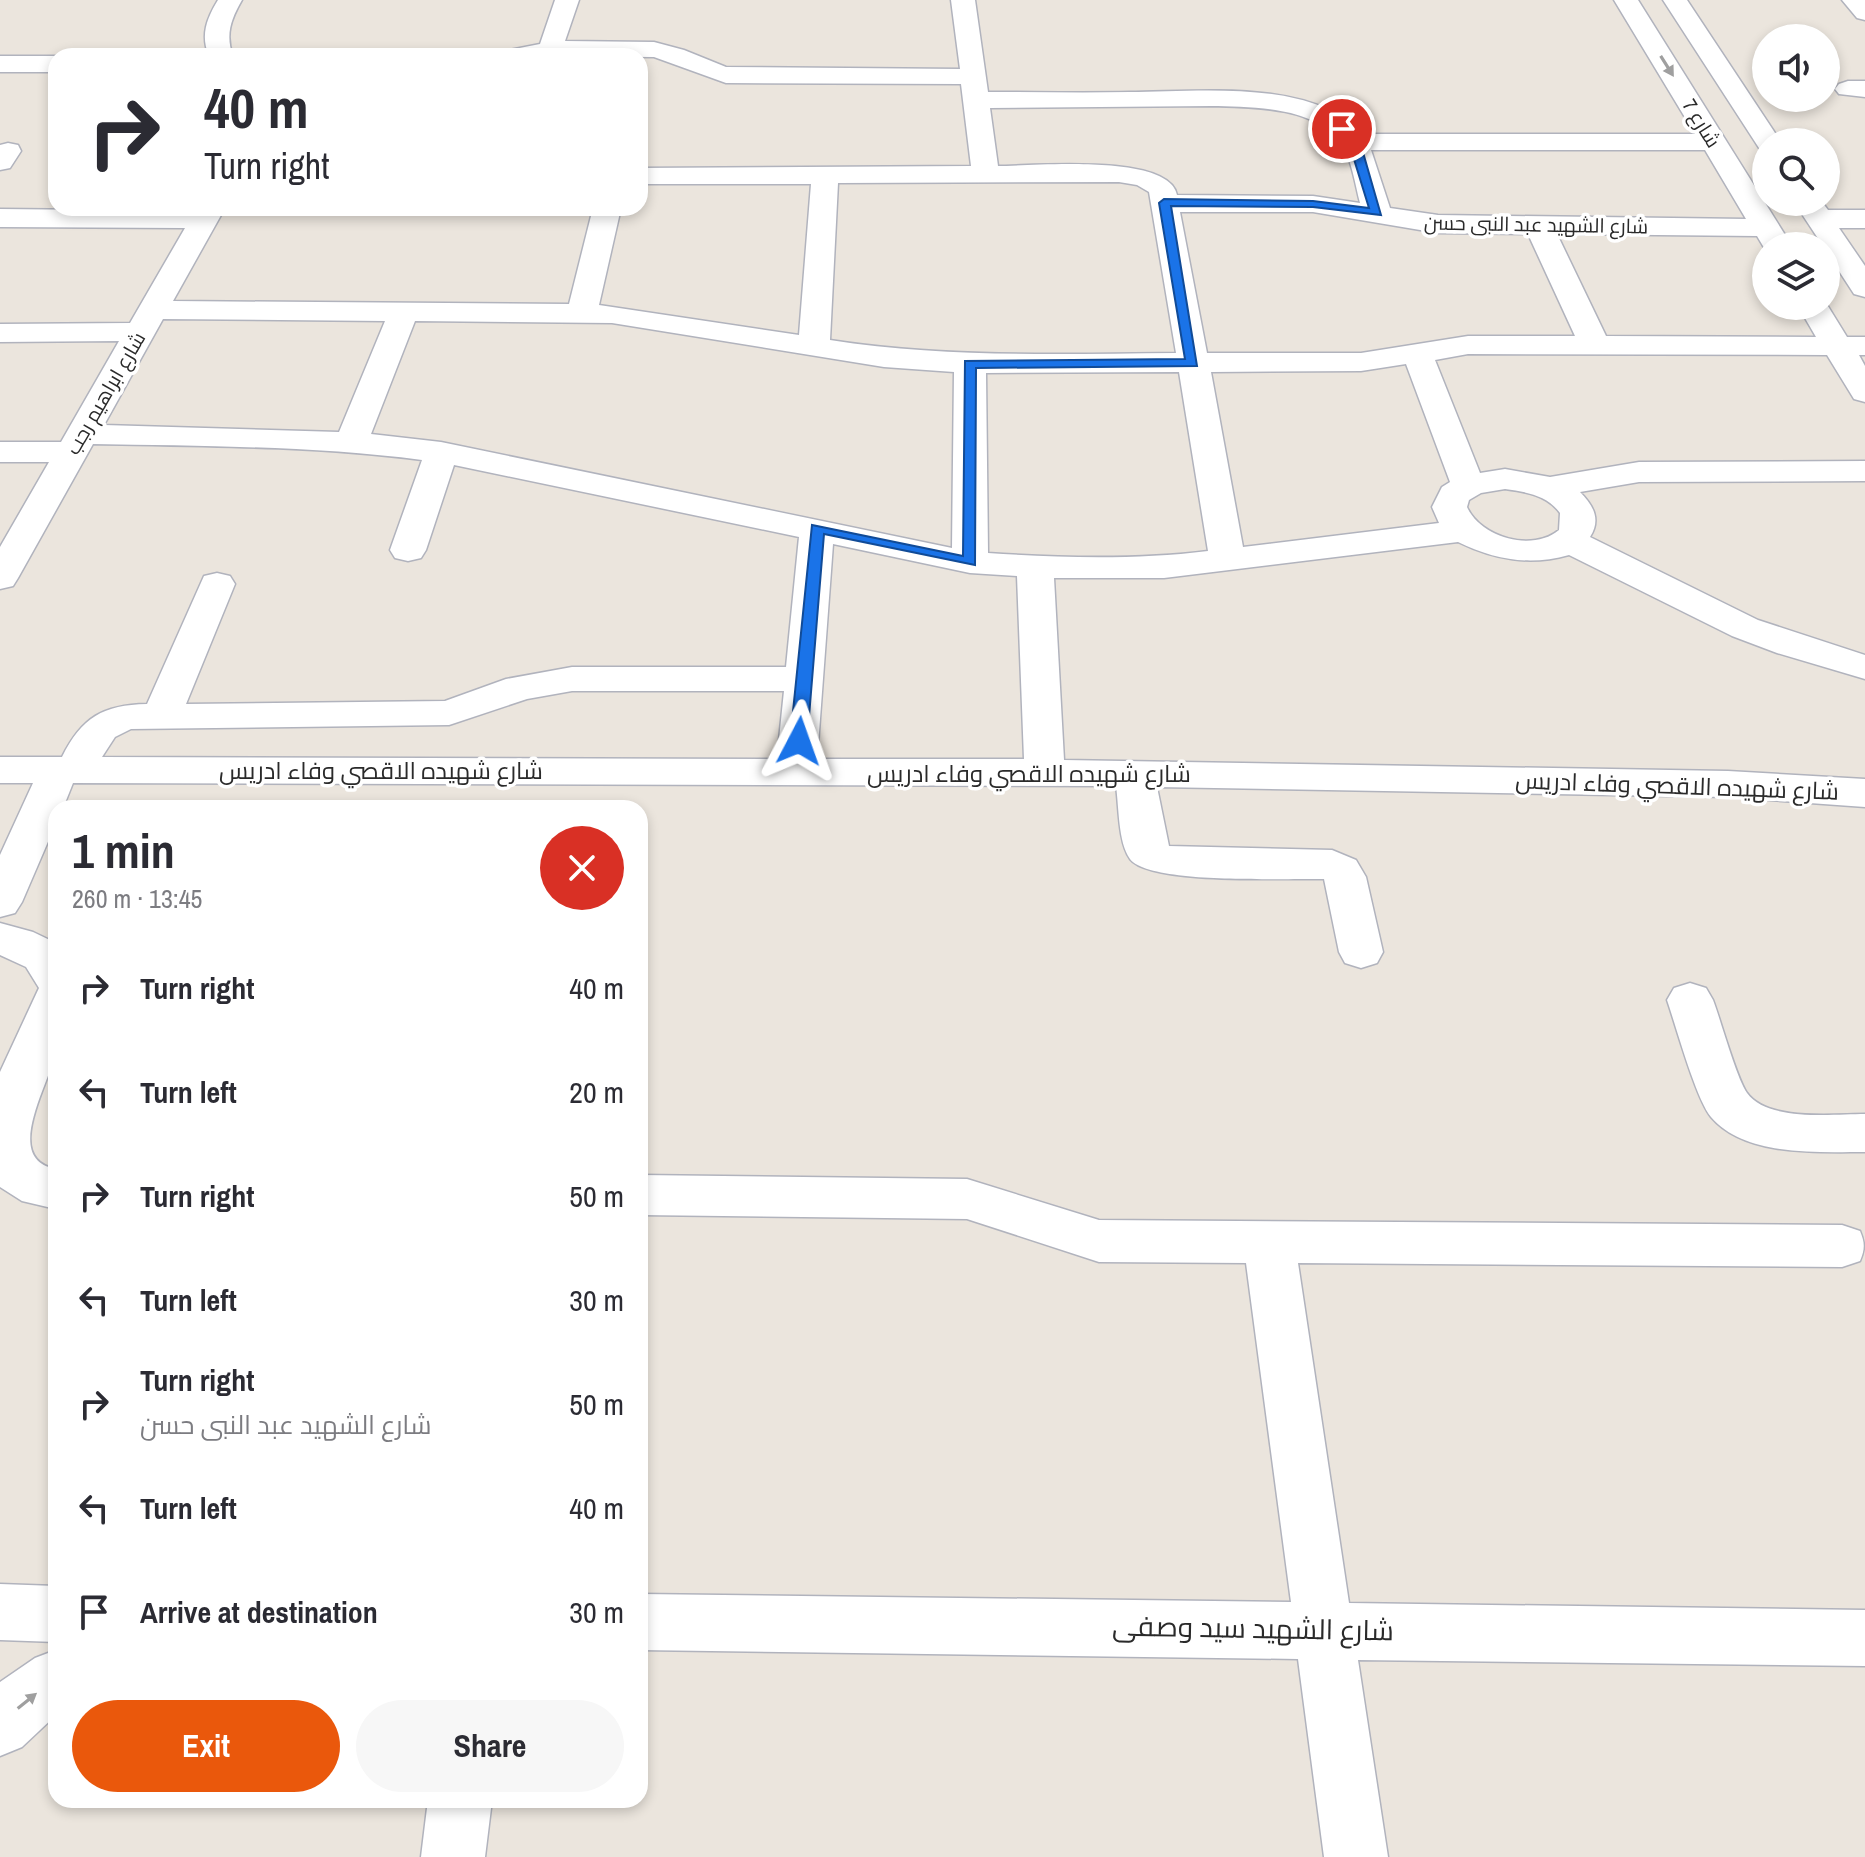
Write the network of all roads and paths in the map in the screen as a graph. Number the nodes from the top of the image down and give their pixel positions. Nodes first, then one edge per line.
1 (230, 0) edge
2 (567, 0) edge
3 (963, 0) edge
4 (1626, 0) edge
5 (1675, 0) edge
6 (1854, 0) edge
7 (1865, 13) edge
8 (219, 48) edge
9 (551, 48) edge
10 (648, 51) edge
11 (0, 64) edge
12 (48, 64) edge
13 (975, 88) junction
14 (1759, 128) edge
15 (1354, 142) junction
16 (1713, 142) junction
17 (986, 175) junction
18 (648, 176) edge
19 (825, 176) junction
20 (1164, 203) junction
21 (1377, 213) junction
22 (1840, 215) edge
23 (104, 216) edge
24 (206, 216) edge
25 (605, 216) edge
26 (1817, 216) edge
27 (0, 218) edge
28 (1865, 219) edge
29 (1539, 226) junction
30 (1768, 232) edge
31 (1752, 236) edge
32 (1840, 283) edge
33 (1862, 285) edge
34 (404, 311) junction
35 (582, 313) junction
36 (1826, 320) edge
37 (146, 321) junction
38 (0, 333) edge
39 (1595, 345) junction
40 (814, 346) junction
41 (1851, 346) edge
42 (1417, 353) junction
43 (1193, 363) junction
44 (970, 364) junction
45 (1865, 392) edge
46 (352, 441) junction
47 (77, 443) junction
48 (0, 452) edge
49 (441, 452) junction
50 (1865, 471) edge
51 (1468, 485) junction
52 (1547, 488) junction
53 (817, 528) junction
54 (1462, 531) junction
55 (1570, 541) junction
56 (408, 550) dead end
57 (1228, 561) junction
58 (970, 562) junction
59 (1035, 567) junction
60 (0, 578) edge
61 (217, 584) dead end
62 (1865, 667) edge
63 (804, 679) junction
64 (162, 716) junction
65 (0, 770) edge
66 (67, 770) junction
67 (796, 772) junction
68 (1045, 773) junction
69 (1134, 773) junction
70 (1865, 793) edge
71 (52, 800) edge
72 (48, 807) edge
73 (0, 902) edge
74 (0, 939) edge
75 (1361, 952) dead end
76 (48, 962) edge
77 (1690, 1000) dead end
78 (48, 1016) edge
79 (1865, 1133) edge
80 (48, 1188) edge
81 (648, 1195) edge
82 (1269, 1242) junction
83 (1842, 1246) dead end
84 (0, 1612) edge
85 (48, 1614) edge
86 (648, 1622) edge
87 (1325, 1629) junction
88 (1865, 1638) edge
89 (48, 1685) edge
90 (0, 1726) edge
91 (459, 1808) edge
92 (453, 1857) edge
93 (1356, 1857) edge

1 - 8 street
2 - 9 street
3 - 13 street
4 -> 16 street, شارع 7
5 - 14 street, شارع 7
6 - 7 street
10 - 13 street
11 - 12 street
13 - 15 street
13 - 17 street
15 - 16 street
15 - 21 street
16 - 30 street, شارع 7
17 - 19 street
17 - 20 street
18 - 19 street
19 - 40 street
20 - 21 street, شارع الشهيد عبد النبى حسن
20 - 43 street
21 - 29 street, شارع الشهيد عبد النبى حسن
22 - 28 street
23 - 27 street
24 - 37 street, شارع ابراهيم رجب
25 - 35 street
26 - 33 street
29 - 31 street, شارع الشهيد عبد النبى حسن
29 - 39 street
32 - 33 street
34 - 35 street
34 - 37 street
34 - 46 street
35 - 40 street
36 - 41 street
37 - 38 street
37 - 47 street, شارع ابراهيم رجب
39 - 41 street
39 - 42 street
40 - 44 street
41 - 45 street
42 - 43 street
42 - 51 street
43 - 44 street
43 - 57 street
44 - 58 street
46 - 47 street
46 - 49 street
47 - 48 street
47 - 60 street, شارع ابراهيم رجب
49 - 53 street
49 - 56 street
50 - 52 street
51 - 52 street
51 - 54 street
52 - 55 street
53 - 58 street
53 - 63 street
54 - 55 street
54 - 57 street
55 - 62 street
57 - 59 street
58 - 59 street
59 - 68 street
61 - 64 street
63 - 64 street
63 - 67 street
64 - 66 street
65 - 66 street, شارع شهيده الاقصي وفاء ادريس
66 - 67 street, شارع شهيده الاقصي وفاء ادريس
66 - 71 street
67 - 68 street, شارع شهيده الاقصي وفاء ادريس
68 - 69 street, شارع شهيده الاقصي وفاء ادريس
69 - 70 street, شارع شهيده الاقصي وفاء ادريس
69 - 75 street
72 - 73 street
74 - 76 street
77 - 79 street
78 - 80 street
81 - 82 street
82 - 83 street
82 - 87 street
84 - 85 street
86 - 87 street, شارع الشهيد سيد وصفى
87 - 88 street, شارع الشهيد سيد وصفى
87 - 93 street
90 -> 89 street
91 - 92 street

